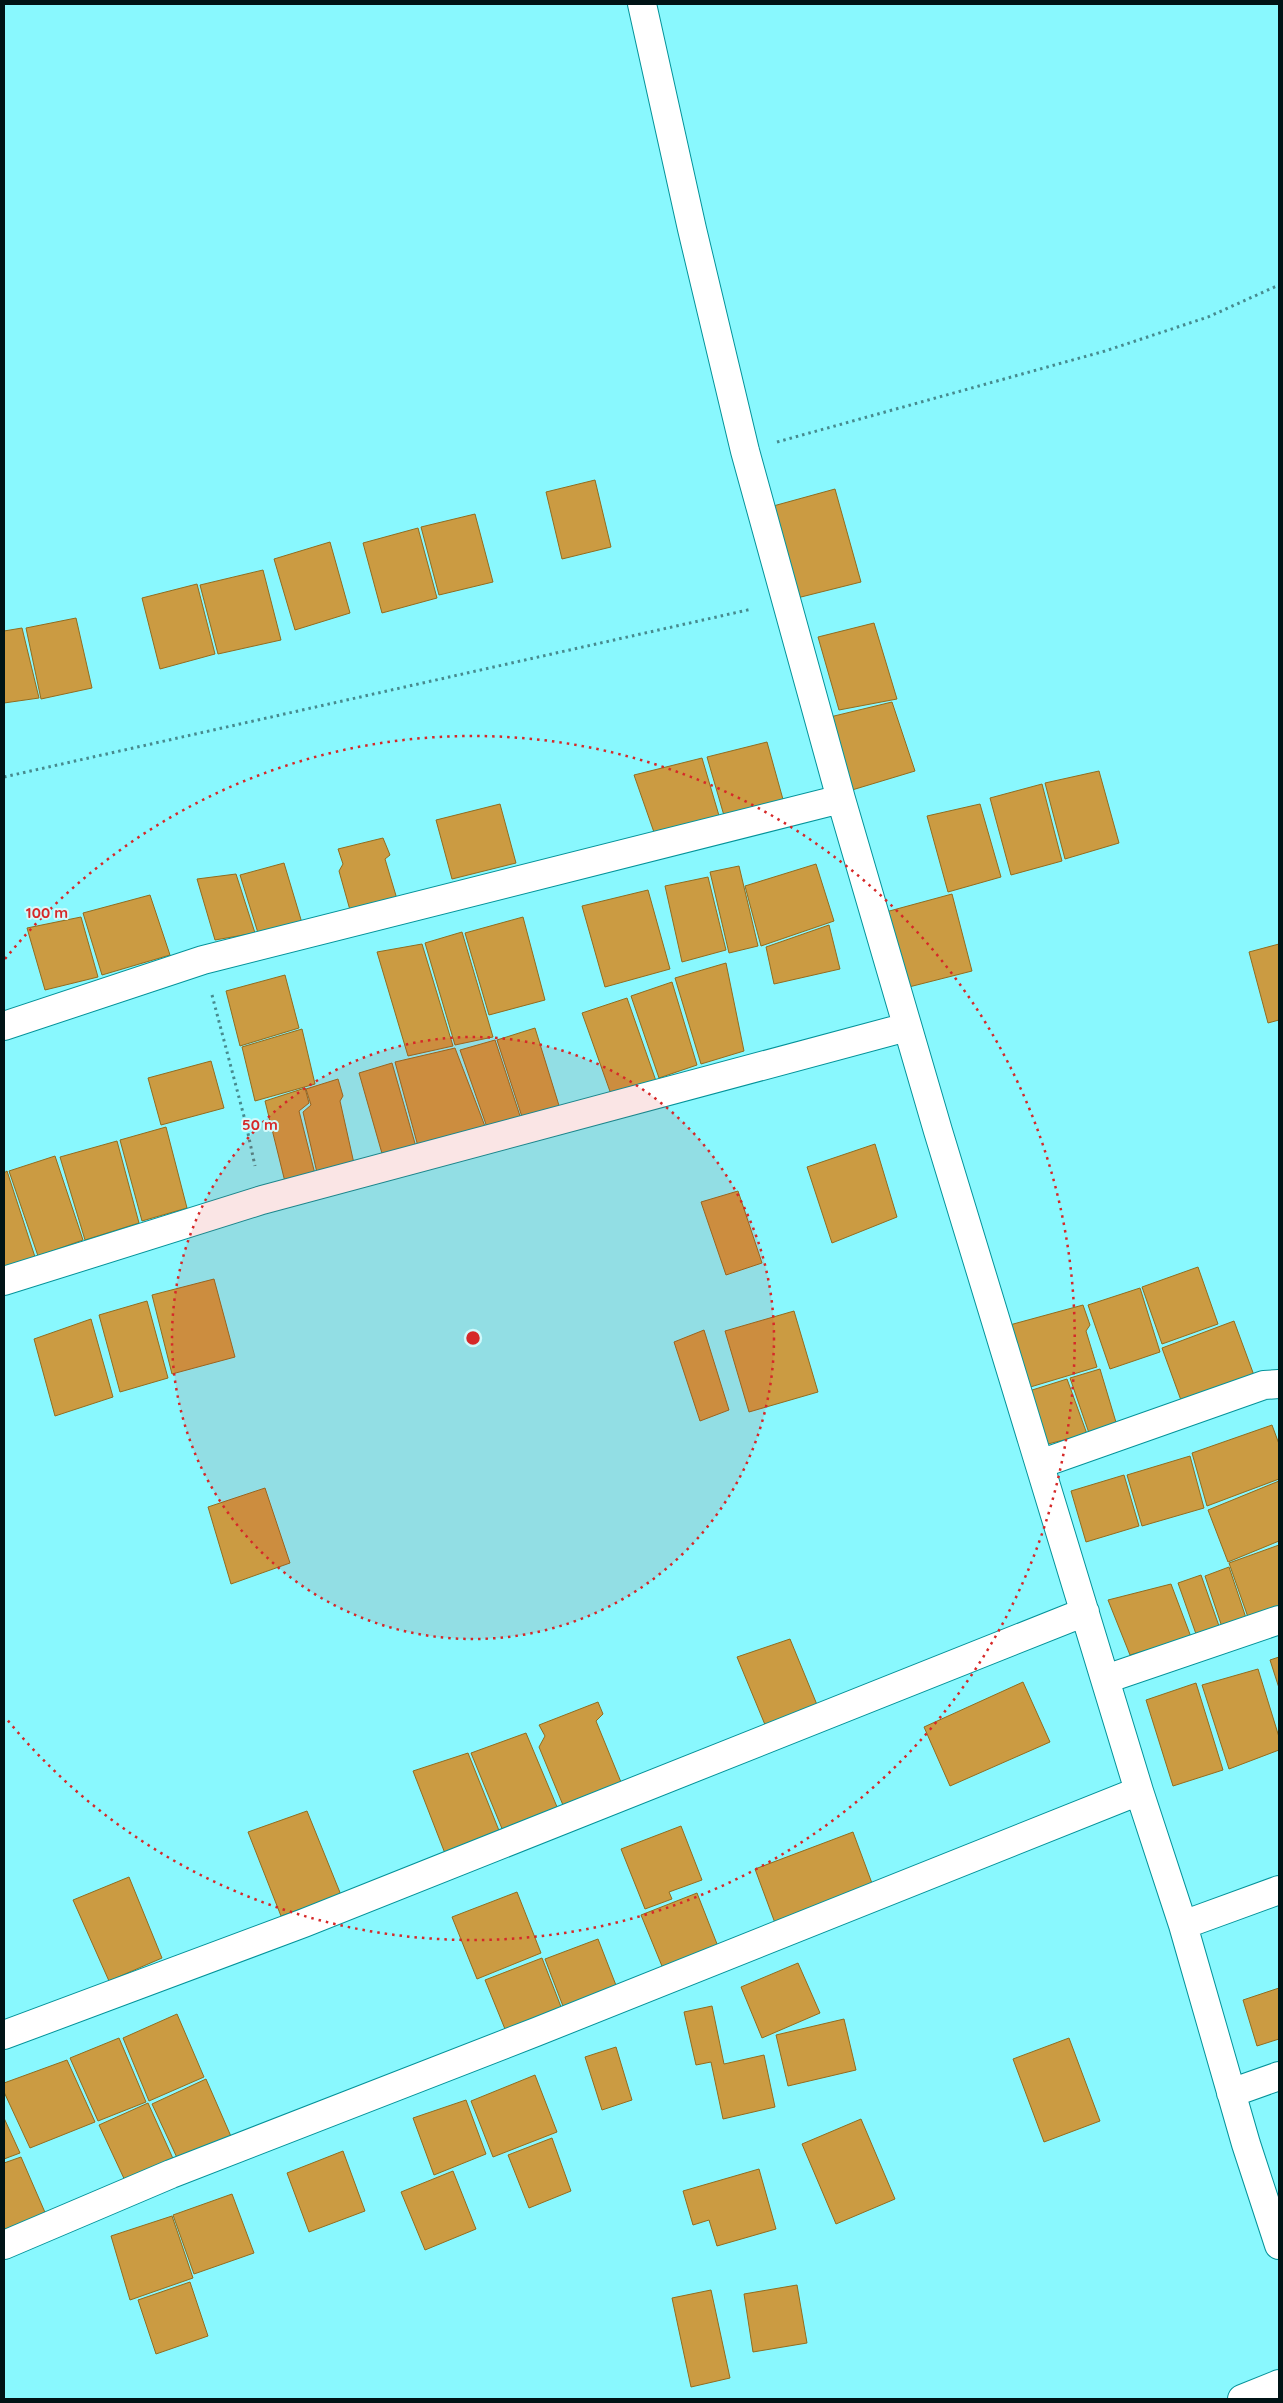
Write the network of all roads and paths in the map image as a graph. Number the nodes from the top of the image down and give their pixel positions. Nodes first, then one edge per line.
1 (642, 4) edge
2 (1279, 285) edge
3 (745, 451) junction
4 (786, 602) junction
5 (4, 777) edge
6 (841, 799) junction
7 (203, 960) junction
8 (4, 1026) edge
9 (907, 1027) junction
10 (262, 1200) junction
11 (4, 1280) edge
12 (1279, 1384) edge
13 (1040, 1464) junction
14 (1085, 1612) junction
15 (1279, 1620) edge
16 (1106, 1679) junction
17 (1139, 1791) junction
18 (1279, 1890) edge
19 (1183, 1926) junction
20 (4, 2035) edge
21 (1279, 2076) edge
22 (1231, 2092) junction
23 (4, 2245) edge
24 (1279, 2245) edge
25 (1279, 2384) edge
26 (1242, 2399) edge

1 - 3 street
2 - 3 path
3 - 4 street
4 - 5 path
4 - 6 street
6 - 7 street
6 - 9 street
7 - 8 street
7 - 10 path
9 - 10 street
9 - 13 street
10 - 11 street
12 - 13 street
13 - 14 street
14 - 16 street
14 - 20 street
15 - 16 street
16 - 17 street
17 - 19 street
17 - 23 street
18 - 19 street
19 - 22 street
21 - 22 street
22 - 24 street
25 - 26 street

